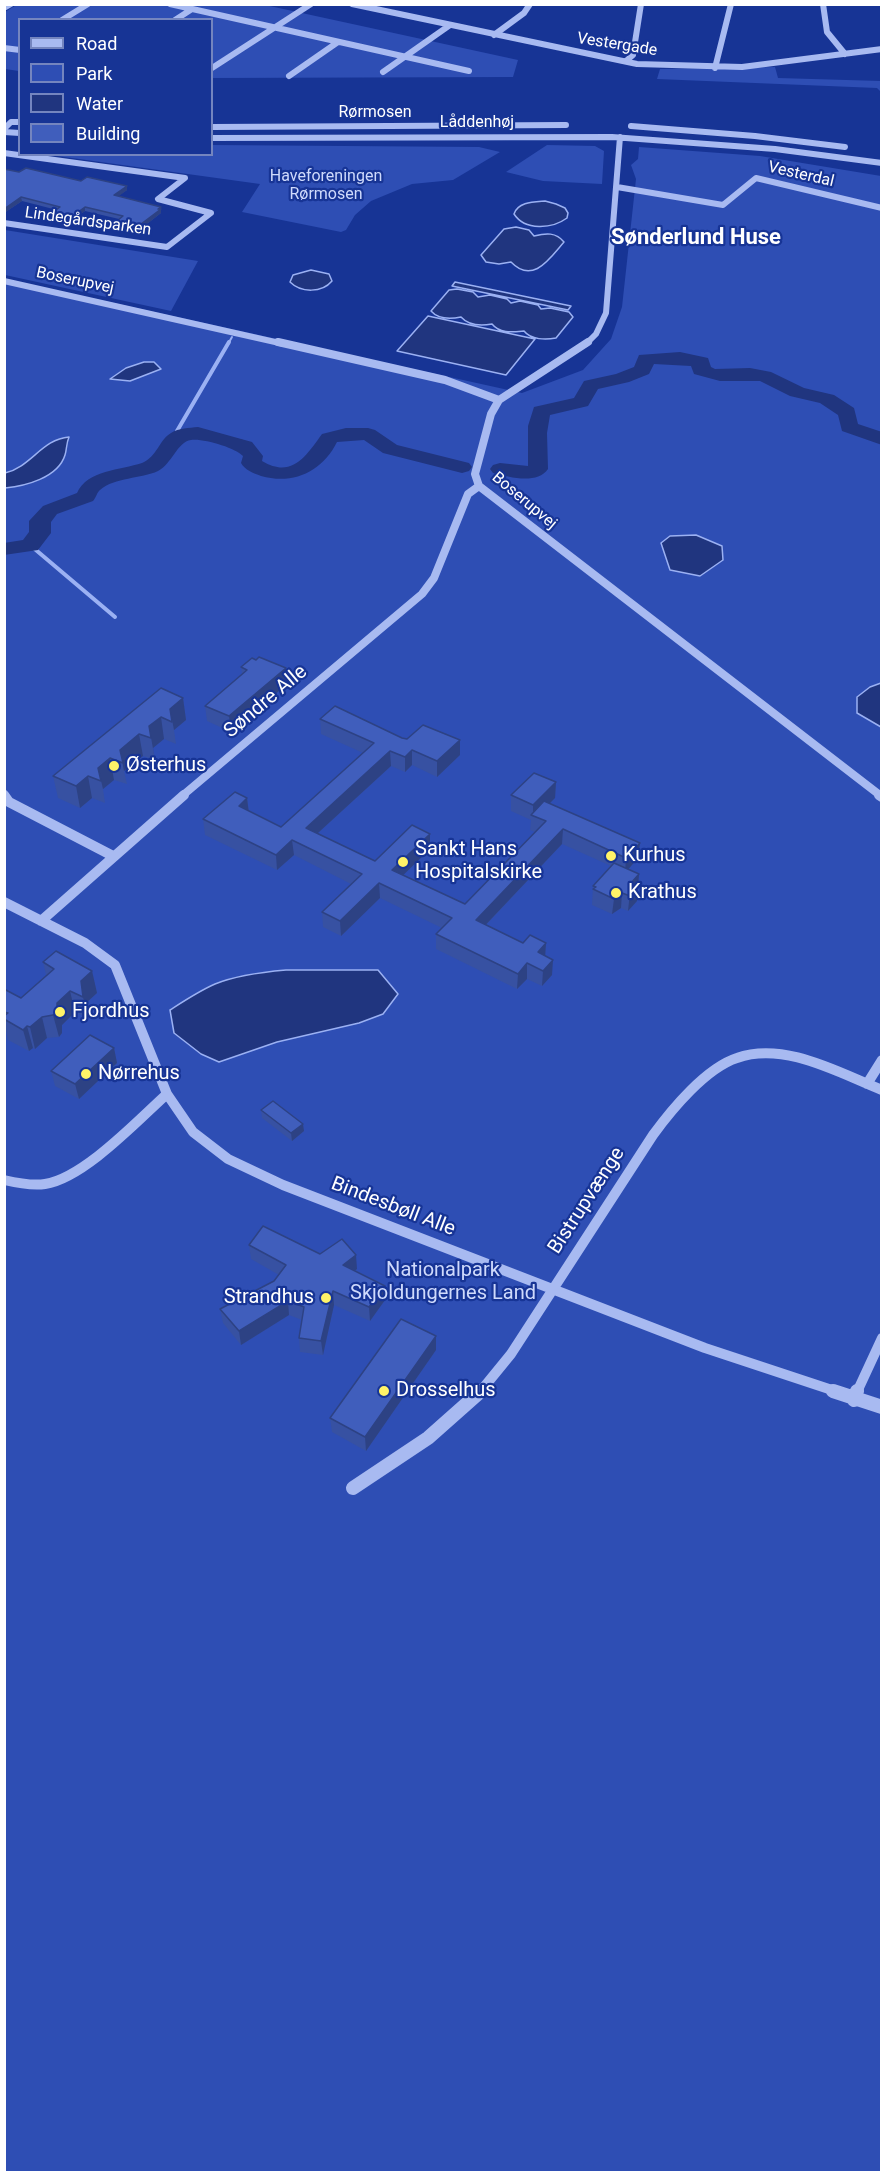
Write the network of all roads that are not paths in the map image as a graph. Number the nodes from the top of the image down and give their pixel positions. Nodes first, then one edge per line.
1 (10, 4) edge
2 (88, 4) edge
3 (170, 4) edge
4 (311, 4) edge
5 (352, 4) edge
6 (530, 4) edge
7 (641, 4) edge
8 (731, 4) edge
9 (823, 4) edge
10 (4, 8) edge
11 (192, 9) junction
12 (65, 18) edge
13 (178, 18) edge
14 (450, 25) junction
15 (274, 28) junction
16 (494, 35) junction
17 (338, 42) junction
18 (882, 49) edge
19 (844, 54) junction
20 (405, 57) junction
21 (626, 61) junction
22 (213, 67) edge
23 (715, 68) junction
24 (469, 71) dead end
25 (382, 72) dead end
26 (289, 76) dead end
27 (8, 121) edge
28 (566, 125) dead end
29 (631, 126) dead end
30 (213, 127) edge
31 (293, 127) junction
32 (644, 127) junction
33 (4, 130) edge
34 (291, 137) junction
35 (213, 138) edge
36 (620, 138) junction
37 (642, 139) junction
38 (742, 147) junction
39 (845, 147) dead end
40 (26, 156) edge
41 (882, 164) edge
42 (882, 169) edge
43 (617, 187) junction
44 (882, 208) edge
45 (4, 224) edge
46 (4, 281) edge
47 (499, 400) junction
48 (479, 486) junction
49 (4, 794) edge
50 (882, 797) edge
51 (113, 856) junction
52 (4, 902) edge
53 (41, 921) junction
54 (882, 1060) edge
55 (867, 1084) junction
56 (882, 1090) edge
57 (166, 1094) junction
58 (4, 1180) edge
59 (552, 1288) junction
60 (882, 1338) edge
61 (854, 1400) junction
62 (882, 1407) edge
63 (353, 1488) dead end

1 - 10 street
2 - 12 street
3 - 11 street
4 - 15 street
5 - 14 street, Vestergade
6 - 16 street
7 - 21 street
8 - 23 street
9 - 19 street
11 - 13 street
11 - 15 street
14 - 16 street, Vestergade
14 - 20 street
15 - 17 street
15 - 22 street
16 - 21 street, Vestergade
17 - 20 street
17 - 26 street
18 - 19 street, Vestergade
19 - 23 street, Vestergade
20 - 24 street
20 - 25 street
21 - 23 street, Vestergade
27 - 33 street
28 - 31 street, Rørmosen
29 - 32 street
30 - 31 street, Rørmosen
31 - 34 street
32 - 37 street
32 - 39 street
34 - 35 street, Låddenhøj
34 - 36 street, Låddenhøj
36 - 37 street, Låddenhøj
36 - 43 street
37 - 38 street, Låddenhøj
38 - 41 street, Låddenhøj
38 - 42 street, Låddenhøj
40 - 45 street, Lindegårdsparken
43 - 44 street, Vesterdal
43 - 47 street
46 - 47 street, Boserupvej
47 - 48 street, Boserupvej
48 - 50 street, Boserupvej
48 - 51 street, Søndre Alle
49 - 51 street
51 - 53 street, Søndre Alle
52 - 53 street, Bindesbøll Alle
53 - 57 street, Bindesbøll Alle
54 - 55 street
55 - 56 street, Bistrupvænge
55 - 59 street, Bistrupvænge
57 - 58 street
57 - 59 street, Bindesbøll Alle
59 - 61 street, Bindesbøll Alle
59 - 63 street, Bistrupvænge
60 - 61 street
61 - 62 street, Bindesbøll Alle

